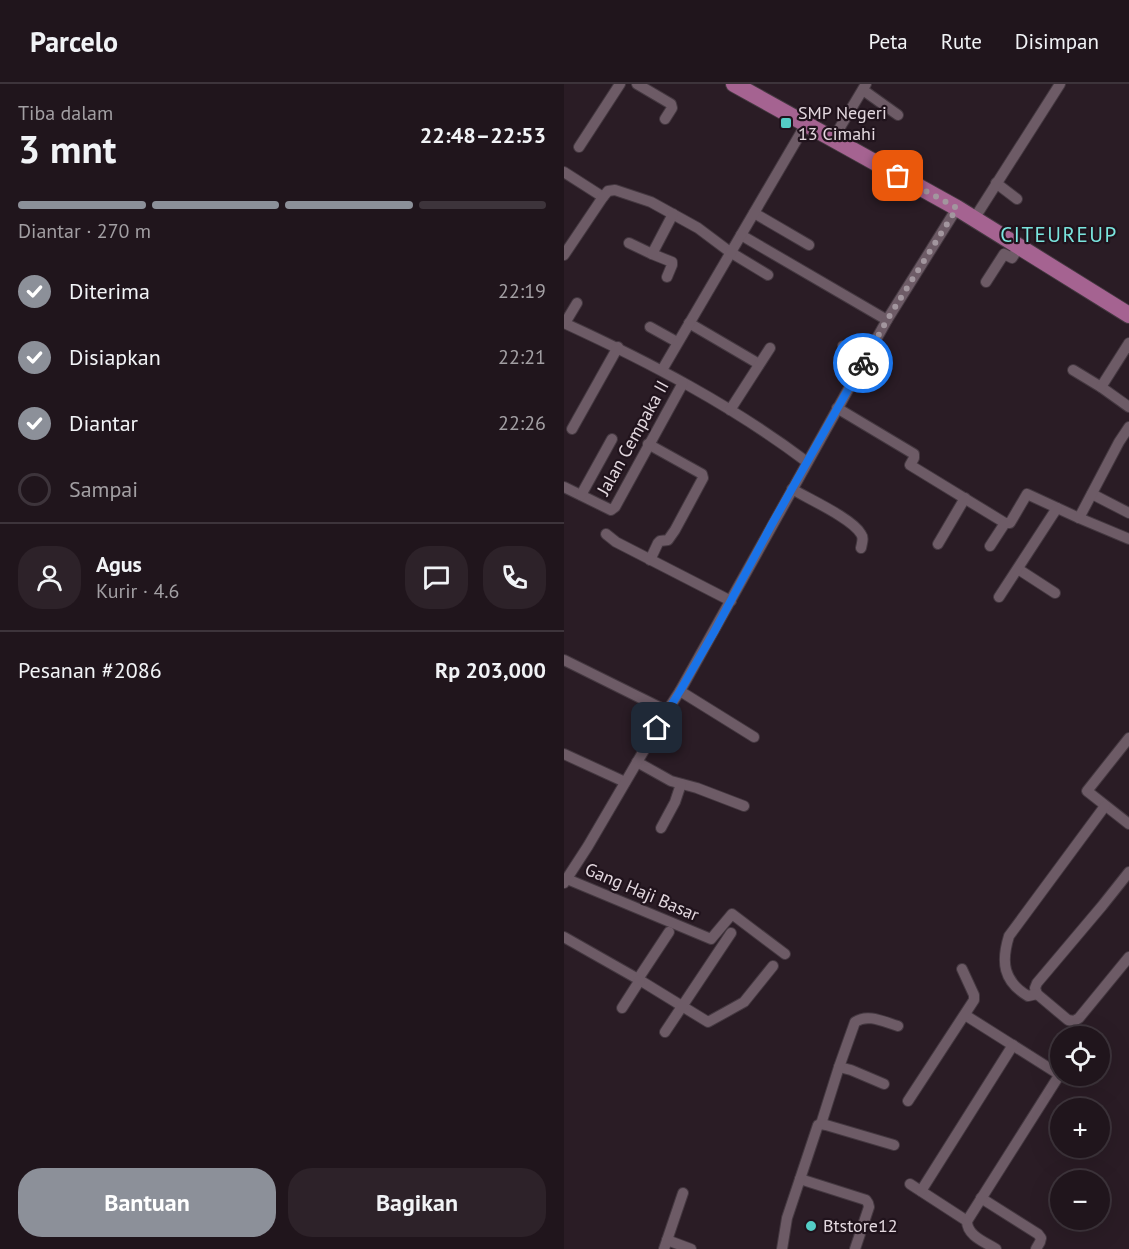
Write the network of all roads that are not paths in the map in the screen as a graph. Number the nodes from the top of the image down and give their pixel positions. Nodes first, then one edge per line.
1 (620, 84) edge
2 (637, 84) edge
3 (734, 84) edge
4 (1060, 84) edge
5 (865, 87) edge
6 (898, 115) dead end
7 (665, 119) dead end
8 (806, 124) junction
9 (833, 139) junction
10 (579, 147) dead end
11 (564, 172) edge
12 (996, 183) junction
13 (603, 197) junction
14 (1017, 199) dead end
15 (957, 208) junction
16 (754, 213) junction
17 (673, 214) junction
18 (974, 219) junction
19 (741, 235) junction
20 (629, 243) dead end
21 (809, 245) dead end
22 (1019, 247) junction
23 (730, 252) junction
24 (652, 254) junction
25 (564, 255) edge
26 (768, 275) dead end
27 (667, 277) dead end
28 (986, 282) dead end
29 (577, 303) dead end
30 (1129, 315) edge
31 (887, 320) junction
32 (564, 323) edge
33 (689, 323) junction
34 (650, 327) dead end
35 (677, 342) junction
36 (1129, 343) edge
37 (843, 346) dead end
38 (618, 347) junction
39 (770, 348) dead end
40 (865, 360) junction
41 (759, 364) junction
42 (662, 370) junction
43 (1073, 370) dead end
44 (683, 383) junction
45 (1101, 387) junction
46 (1129, 406) edge
47 (837, 408) junction
48 (730, 410) junction
49 (572, 429) dead end
50 (1128, 432) edge
51 (612, 439) dead end
52 (648, 444) junction
53 (807, 462) junction
54 (564, 487) edge
55 (792, 489) junction
56 (1092, 494) junction
57 (581, 495) junction
58 (965, 498) junction
59 (1057, 508) junction
60 (1129, 513) edge
61 (1079, 518) junction
62 (1005, 523) junction
63 (606, 534) dead end
64 (1129, 539) edge
65 (938, 544) dead end
66 (990, 546) dead end
67 (861, 548) dead end
68 (650, 560) junction
69 (1018, 569) junction
70 (1055, 593) dead end
71 (999, 597) dead end
72 (731, 601) junction
73 (564, 660) edge
74 (680, 691) junction
75 (667, 711) junction
76 (754, 737) dead end
77 (1129, 738) edge
78 (564, 754) edge
79 (637, 762) junction
80 (625, 782) junction
81 (681, 784) junction
82 (744, 806) dead end
83 (1105, 806) junction
84 (1129, 824) edge
85 (661, 828) dead end
86 (1129, 872) edge
87 (566, 881) edge
88 (669, 932) dead end
89 (732, 933) dead end
90 (564, 937) edge
91 (785, 954) dead end
92 (1129, 957) edge
93 (773, 966) dead end
94 (962, 969) dead end
95 (639, 980) junction
96 (1037, 994) junction
97 (681, 1007) junction
98 (622, 1008) dead end
99 (965, 1015) junction
100 (898, 1026) dead end
101 (665, 1032) dead end
102 (1013, 1045) junction
103 (839, 1067) junction
104 (1050, 1068) edge
105 (884, 1084) dead end
106 (1052, 1086) edge
107 (908, 1101) dead end
108 (821, 1124) junction
109 (894, 1145) dead end
110 (800, 1179) junction
111 (910, 1184) dead end
112 (921, 1191) junction
113 (683, 1193) dead end
114 (981, 1198) junction
115 (967, 1221) junction
116 (665, 1244) edge
117 (691, 1249) edge
118 (782, 1249) edge
119 (855, 1249) edge
120 (996, 1249) edge
121 (1036, 1249) edge

1 - 10 street
2 - 7 street
3 - 8 main road
4 - 12 street
5 - 6 street
5 - 9 street
8 - 9 main road
8 - 16 street
9 - 15 main road
11 - 13 street
12 - 14 street
12 - 18 street
13 - 17 street
13 - 25 street
15 - 18 main road
15 - 31 street
16 - 19 street
16 - 21 street
17 - 23 street
17 - 24 street
18 - 22 main road
19 - 23 street
19 - 31 street
20 - 24 street
22 - 28 street
22 - 30 main road
23 - 26 street
23 - 33 street
24 - 27 street
29 - 32 street
31 - 40 street
32 - 38 street
33 - 35 street
33 - 41 street
34 - 35 street
35 - 42 street
36 - 45 street
37 - 40 street
38 - 42 street
38 - 49 street
39 - 41 street
40 - 47 street
41 - 48 street
42 - 44 street
43 - 45 street
44 - 48 street
44 - 52 street, Jalan Cempaka II
45 - 46 street
47 - 53 street
47 - 58 street
48 - 53 street
50 - 56 street
51 - 57 street
52 - 57 street, Jalan Cempaka II
52 - 68 street
53 - 55 street
54 - 57 street
55 - 67 street
55 - 72 street
56 - 60 street
56 - 61 street
58 - 62 street
58 - 65 street
59 - 61 street
59 - 62 street
59 - 69 street
61 - 64 street
62 - 66 street
63 - 68 street
68 - 72 street
69 - 70 street
69 - 71 street
72 - 74 street
73 - 75 street
74 - 75 street
74 - 76 street
75 - 79 street
77 - 83 street
78 - 80 street
79 - 80 street
79 - 81 street
80 - 87 street
81 - 82 street
81 - 85 street
83 - 84 street
83 - 96 street
86 - 96 street
87 - 91 street, Gang Haji Basar
88 - 95 street
89 - 97 street
90 - 95 street
92 - 96 street
93 - 97 street
94 - 99 street
95 - 97 street
95 - 98 street
97 - 101 street
99 - 102 street
99 - 107 street
100 - 103 street
102 - 104 street
102 - 112 street
103 - 105 street
103 - 108 street
106 - 114 street
108 - 109 street
108 - 110 street
110 - 118 street
110 - 119 street
111 - 112 street
112 - 115 street
113 - 116 street
114 - 115 street
114 - 121 street
115 - 120 street
116 - 117 street

